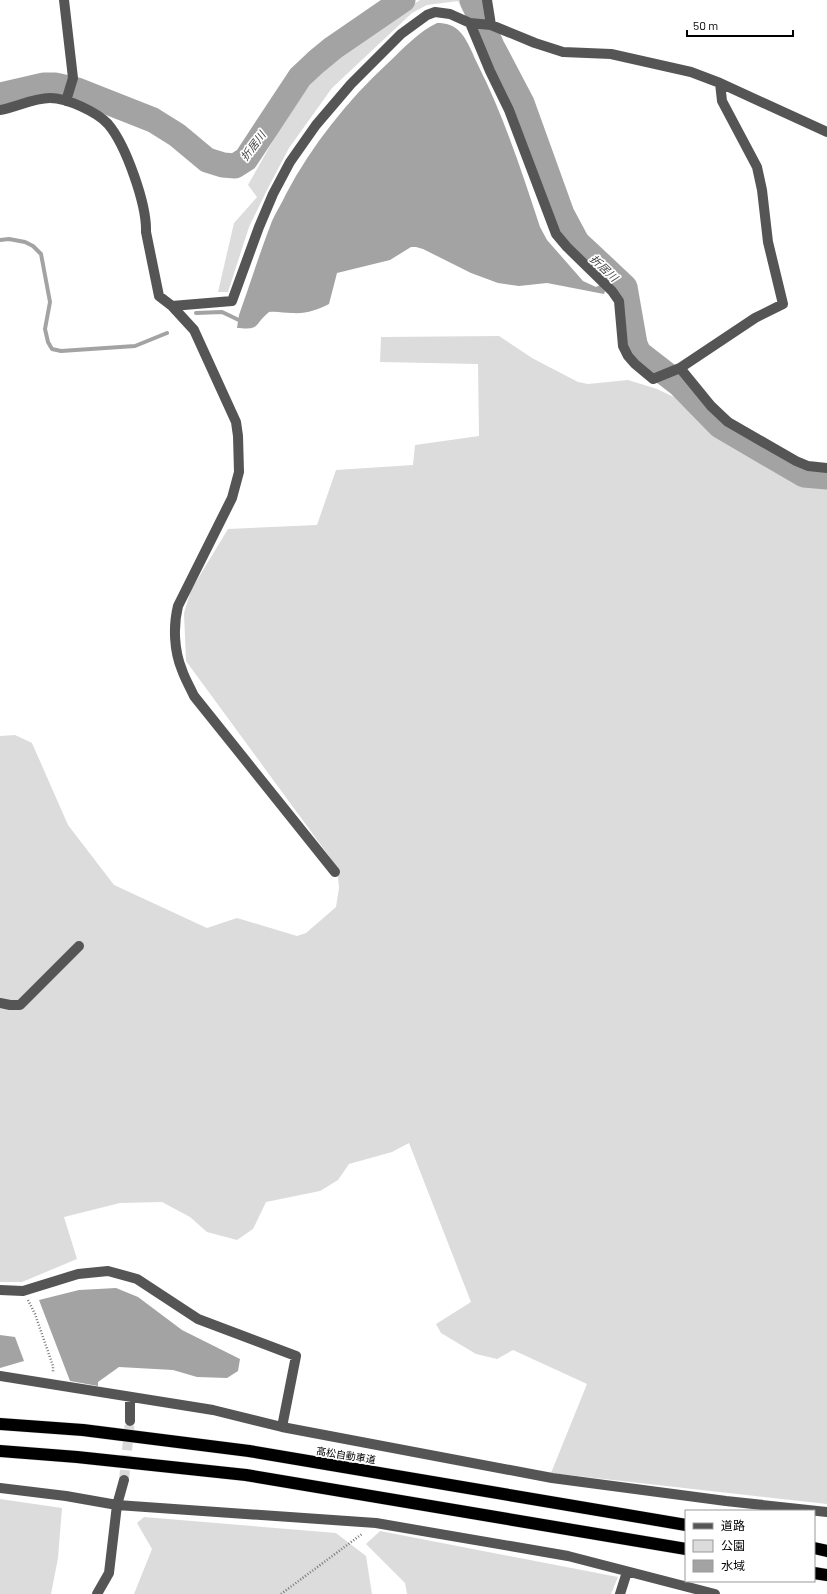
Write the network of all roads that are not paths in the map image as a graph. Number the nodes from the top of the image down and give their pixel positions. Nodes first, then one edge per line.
1 (64, 0) edge
2 (487, 0) edge
3 (481, 24) junction
4 (720, 83) junction
5 (67, 98) junction
6 (0, 110) edge
7 (827, 132) edge
8 (172, 306) junction
9 (676, 370) junction
10 (827, 468) edge
11 (335, 872) dead end
12 (79, 946) dead end
13 (0, 1004) edge
14 (0, 1290) edge
15 (0, 1376) edge
16 (130, 1397) junction
17 (130, 1420) tunnel mouth
18 (0, 1424) edge
19 (282, 1427) junction
20 (0, 1451) edge
21 (124, 1480) tunnel mouth
22 (0, 1488) edge
23 (117, 1505) junction
24 (809, 1510) edge
25 (815, 1511) edge
26 (827, 1512) edge
27 (685, 1524) edge
28 (815, 1548) edge
29 (685, 1549) edge
30 (827, 1551) edge
31 (627, 1572) junction
32 (815, 1573) edge
33 (827, 1575) edge
34 (97, 1594) edge
35 (620, 1594) edge
36 (715, 1594) edge

1 - 5 street
2 - 3 street
3 - 4 street
3 - 8 street
3 - 9 street
4 - 7 street
4 - 9 street
5 - 6 street
5 - 8 street
8 - 11 street
9 - 10 street
12 - 13 street
14 - 19 street
15 - 16 street
16 - 17 street
16 - 19 street
18 - 27 highway, 高松自動車道
19 - 24 street
20 - 29 highway
21 - 23 street
22 - 23 street
23 - 31 street
23 - 34 street
25 - 26 street
28 - 30 highway
31 - 35 street
31 - 36 street
32 - 33 highway

